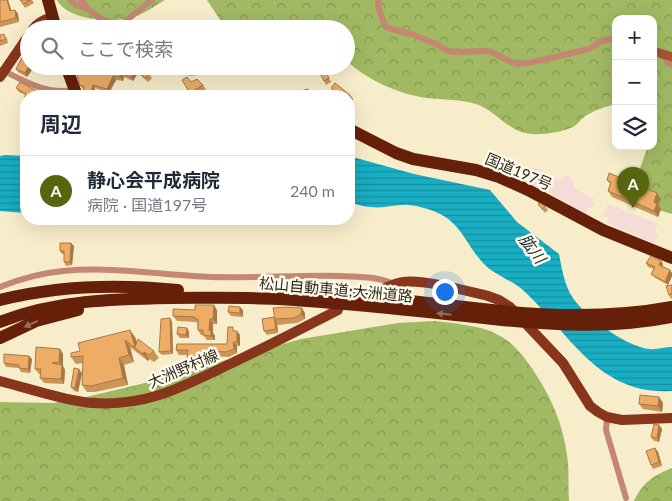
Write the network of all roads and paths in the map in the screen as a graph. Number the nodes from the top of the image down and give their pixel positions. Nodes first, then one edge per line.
1 (48, 0) edge
2 (70, 0) edge
3 (81, 0) edge
4 (126, 0) edge
5 (152, 0) edge
6 (378, 0) edge
7 (86, 8) junction
8 (93, 14) junction
9 (54, 20) edge
10 (102, 20) edge
11 (127, 20) edge
12 (612, 39) edge
13 (20, 47) edge
14 (667, 56) edge
15 (672, 65) edge
16 (0, 69) edge
17 (69, 75) edge
18 (0, 77) edge
19 (50, 90) edge
20 (74, 90) edge
21 (355, 132) edge
22 (672, 258) edge
23 (394, 284) junction
24 (0, 287) edge
25 (382, 290) dead end
26 (180, 294) junction
27 (0, 300) edge
28 (672, 307) edge
29 (338, 310) dead end
30 (0, 312) edge
31 (492, 314) junction
32 (672, 316) edge
33 (0, 322) edge
34 (0, 338) edge
35 (0, 381) edge
36 (607, 417) junction
37 (672, 418) edge
38 (626, 498) dead end

1 - 9 highway
2 - 7 street
3 - 7 street
4 - 8 path
5 - 11 street
6 - 12 street
7 - 8 street
8 - 10 street
13 - 18 main road, bridge
14 - 15 street
16 - 19 street
17 - 20 highway
21 - 22 highway, 国道197号
23 - 24 street
23 - 25 main road
23 - 36 main road
26 - 27 highway
26 - 30 highway, 松山自動車道;大洲道路
26 - 31 highway, 松山自動車道;大洲道路
26 - 33 highway, 松山自動車道;大洲道路
26 -> 34 highway
28 - 31 highway, 松山自動車道;大洲道路, bridge
29 - 35 main road, 大洲野村線
31 - 32 highway, 松山自動車道;大洲道路, bridge
36 - 37 main road
36 - 38 street

